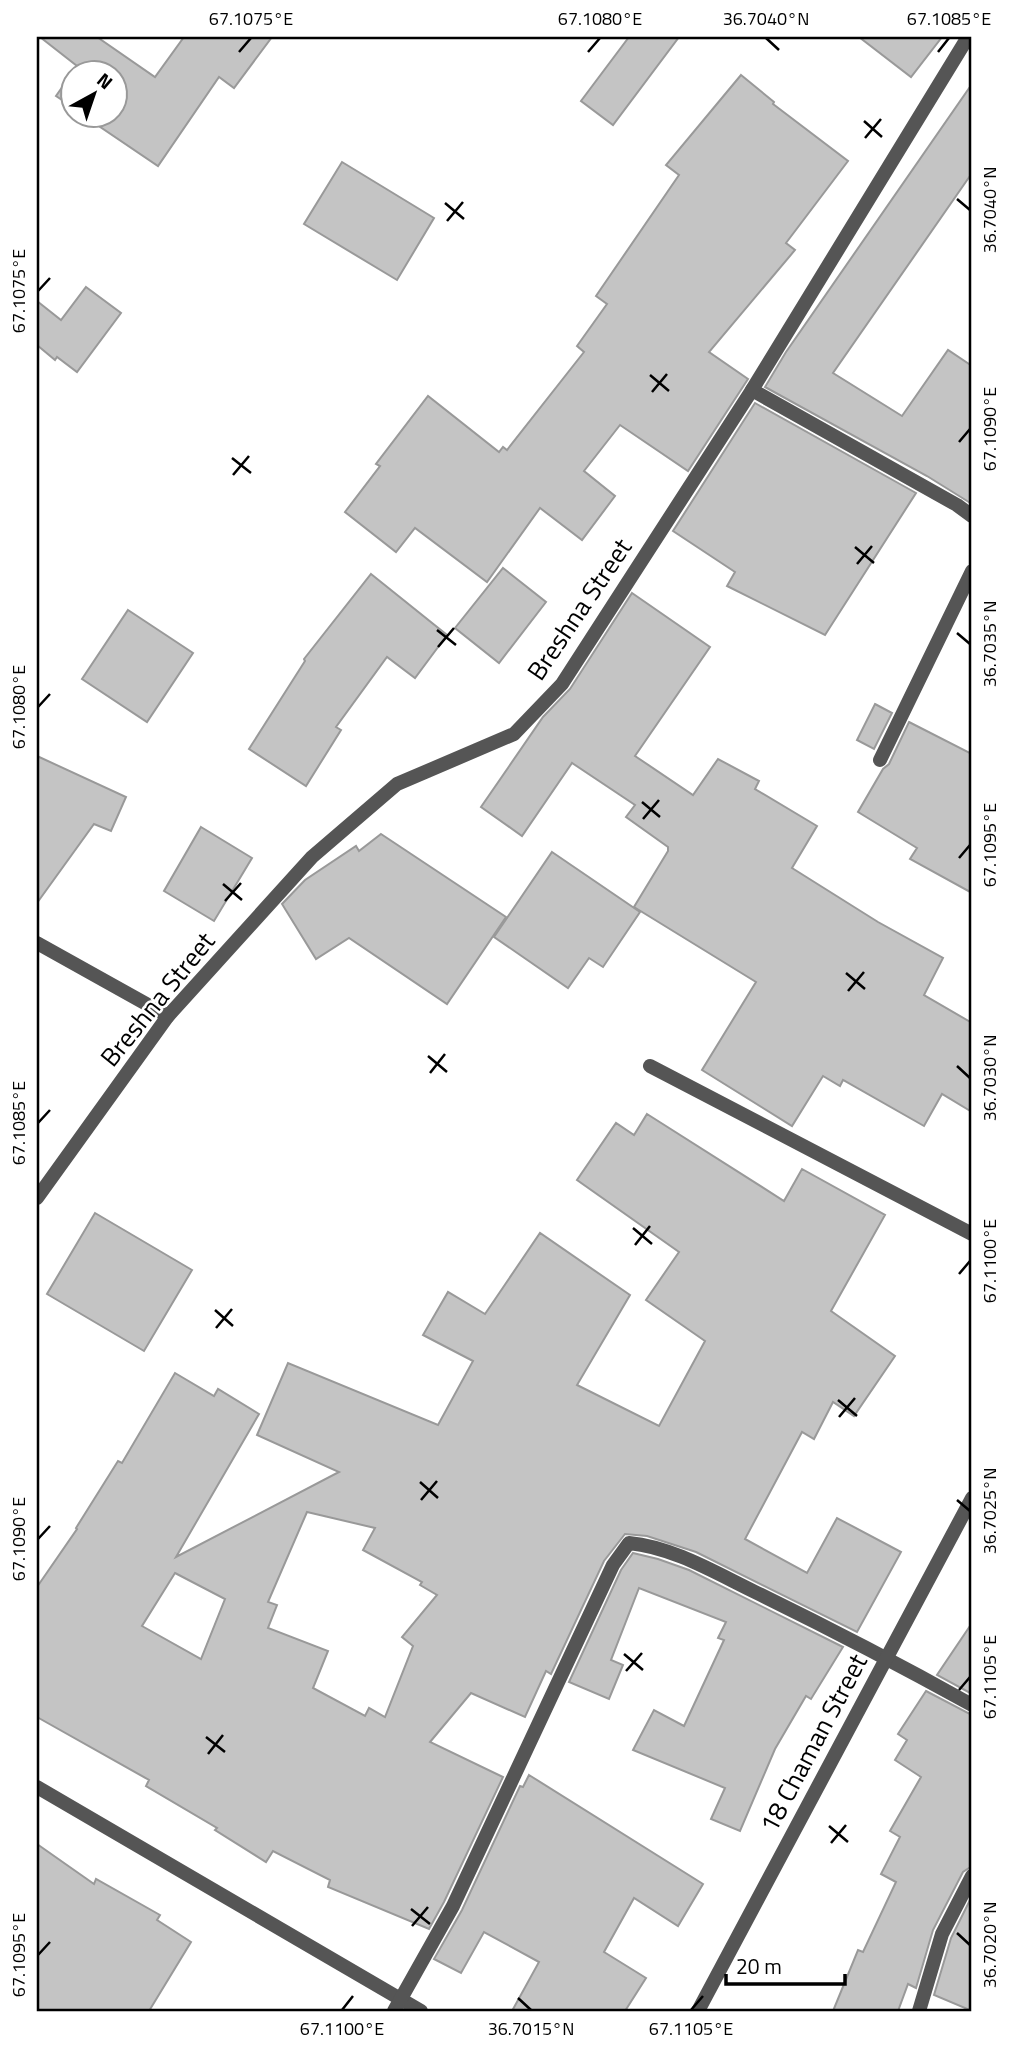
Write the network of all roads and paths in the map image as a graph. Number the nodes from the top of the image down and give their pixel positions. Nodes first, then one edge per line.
1 (968, 37) edge
2 (752, 390) junction
3 (972, 516) edge
4 (972, 570) edge
5 (880, 760) dead end
6 (37, 943) edge
7 (169, 1016) junction
8 (650, 1066) dead end
9 (37, 1198) edge
10 (972, 1234) edge
11 (972, 1498) edge
12 (887, 1658) junction
13 (972, 1705) edge
14 (37, 1787) edge
15 (972, 1877) edge
16 (397, 2005) edge
17 (421, 2011) edge
18 (698, 2011) edge
19 (919, 2011) edge

1 - 2 street, Breshna Street
2 - 3 street
2 - 7 street, Breshna Street
4 - 5 street
6 - 7 street
7 - 9 street, Breshna Street
8 - 10 street
11 - 12 street, 18 Chaman Street
12 - 13 street
12 - 16 street
12 - 18 street, 18 Chaman Street
14 - 16 street
15 - 19 street
16 - 17 street

